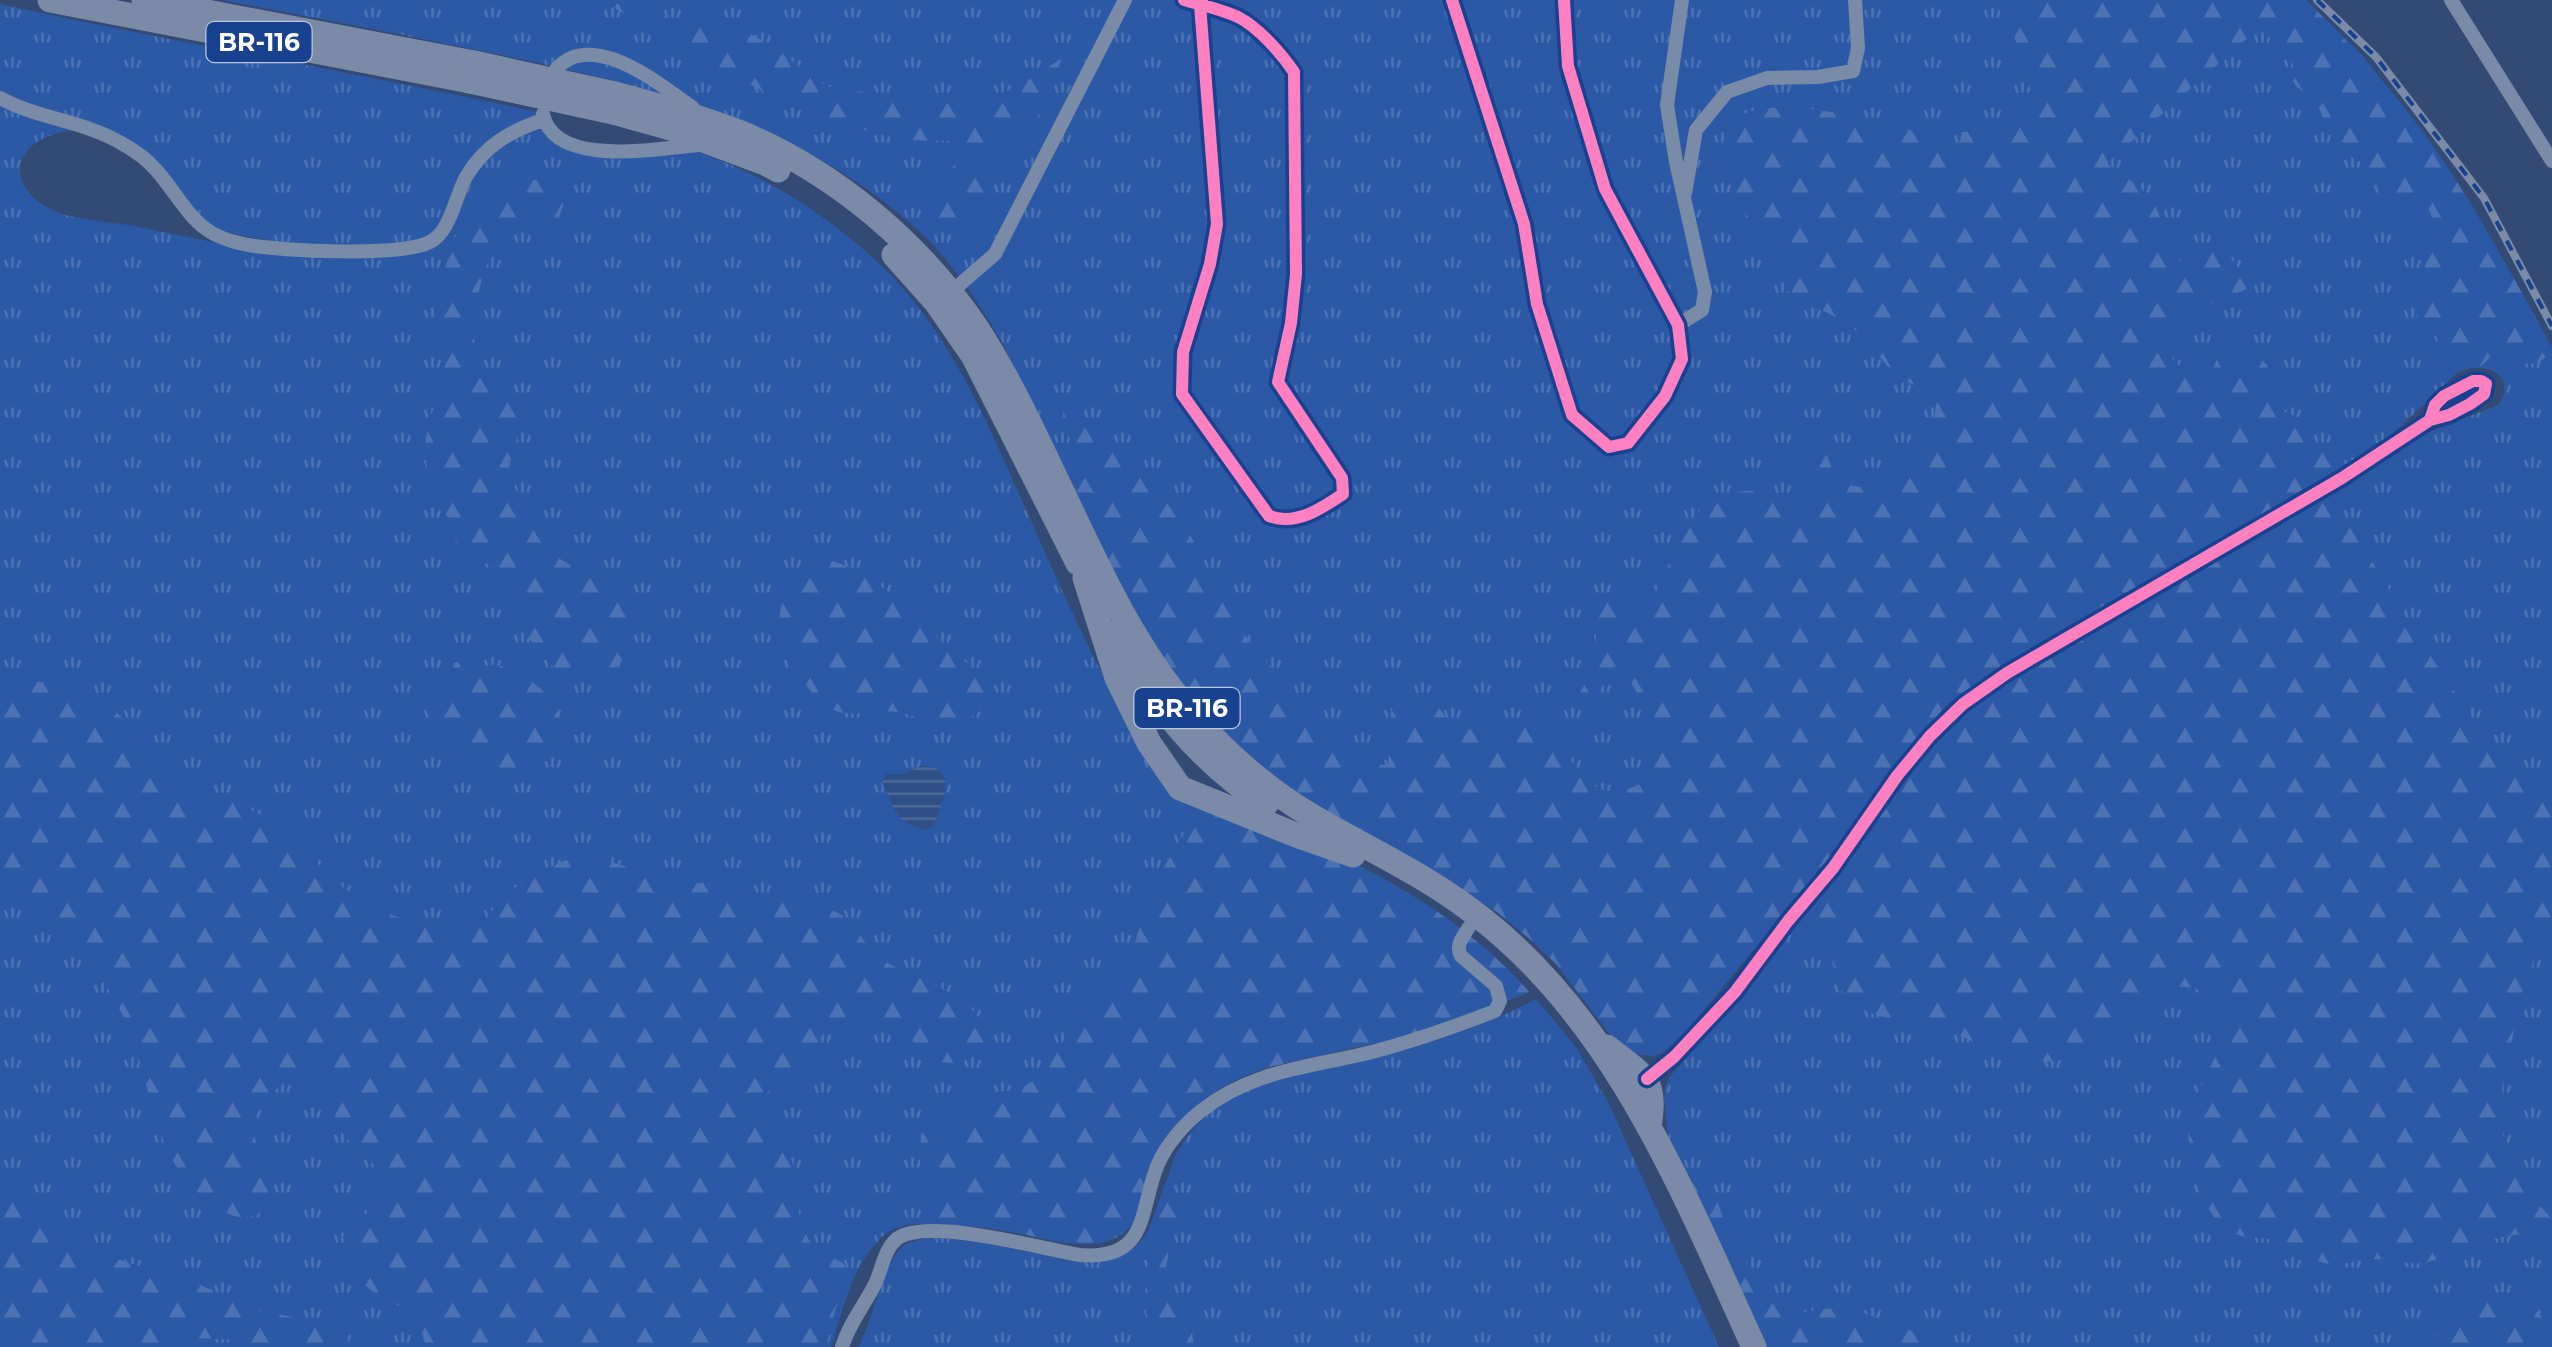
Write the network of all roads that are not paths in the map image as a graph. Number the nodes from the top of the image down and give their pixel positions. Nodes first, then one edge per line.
1 (50, 0) edge
2 (144, 0) edge
3 (1125, 0) edge
4 (1184, 0) edge
5 (1452, 0) edge
6 (1564, 0) edge
7 (1682, 0) edge
8 (1855, 0) edge
9 (2451, 0) edge
10 (1201, 2) edge
11 (472, 72) junction
12 (0, 98) edge
13 (543, 120) junction
14 (717, 134) junction
15 (2552, 159) edge
16 (1684, 199) junction
17 (950, 292) junction
18 (1678, 326) junction
19 (2430, 420) dead end
20 (1085, 578) junction
21 (1353, 854) junction
22 (1469, 927) junction
23 (1593, 1036) junction
24 (1661, 1067) junction
25 (1648, 1127) junction
26 (842, 1347) edge
27 (1738, 1347) edge
28 (1754, 1347) edge

1 - 11 highway, BR-116
2 - 11 highway, BR-116
3 - 17 street
4 - 10 street
5 - 18 street
6 - 18 street
7 - 16 street
8 - 16 street
9 - 15 street
10 - 10 street
11 - 14 highway, BR-116, bridge
12 - 13 street
13 - 14 street
13 - 14 street
14 - 17 highway, BR-116
14 - 20 highway, BR-116
16 - 18 street
17 - 23 highway, BR-116
19 - 24 street
20 - 21 highway, BR-116
20 - 21 highway
21 - 22 highway, BR-116
22 - 26 street
22 - 27 highway, BR-116
23 - 24 highway
23 - 25 highway, BR-116
24 - 25 highway
25 - 28 highway, BR-116

